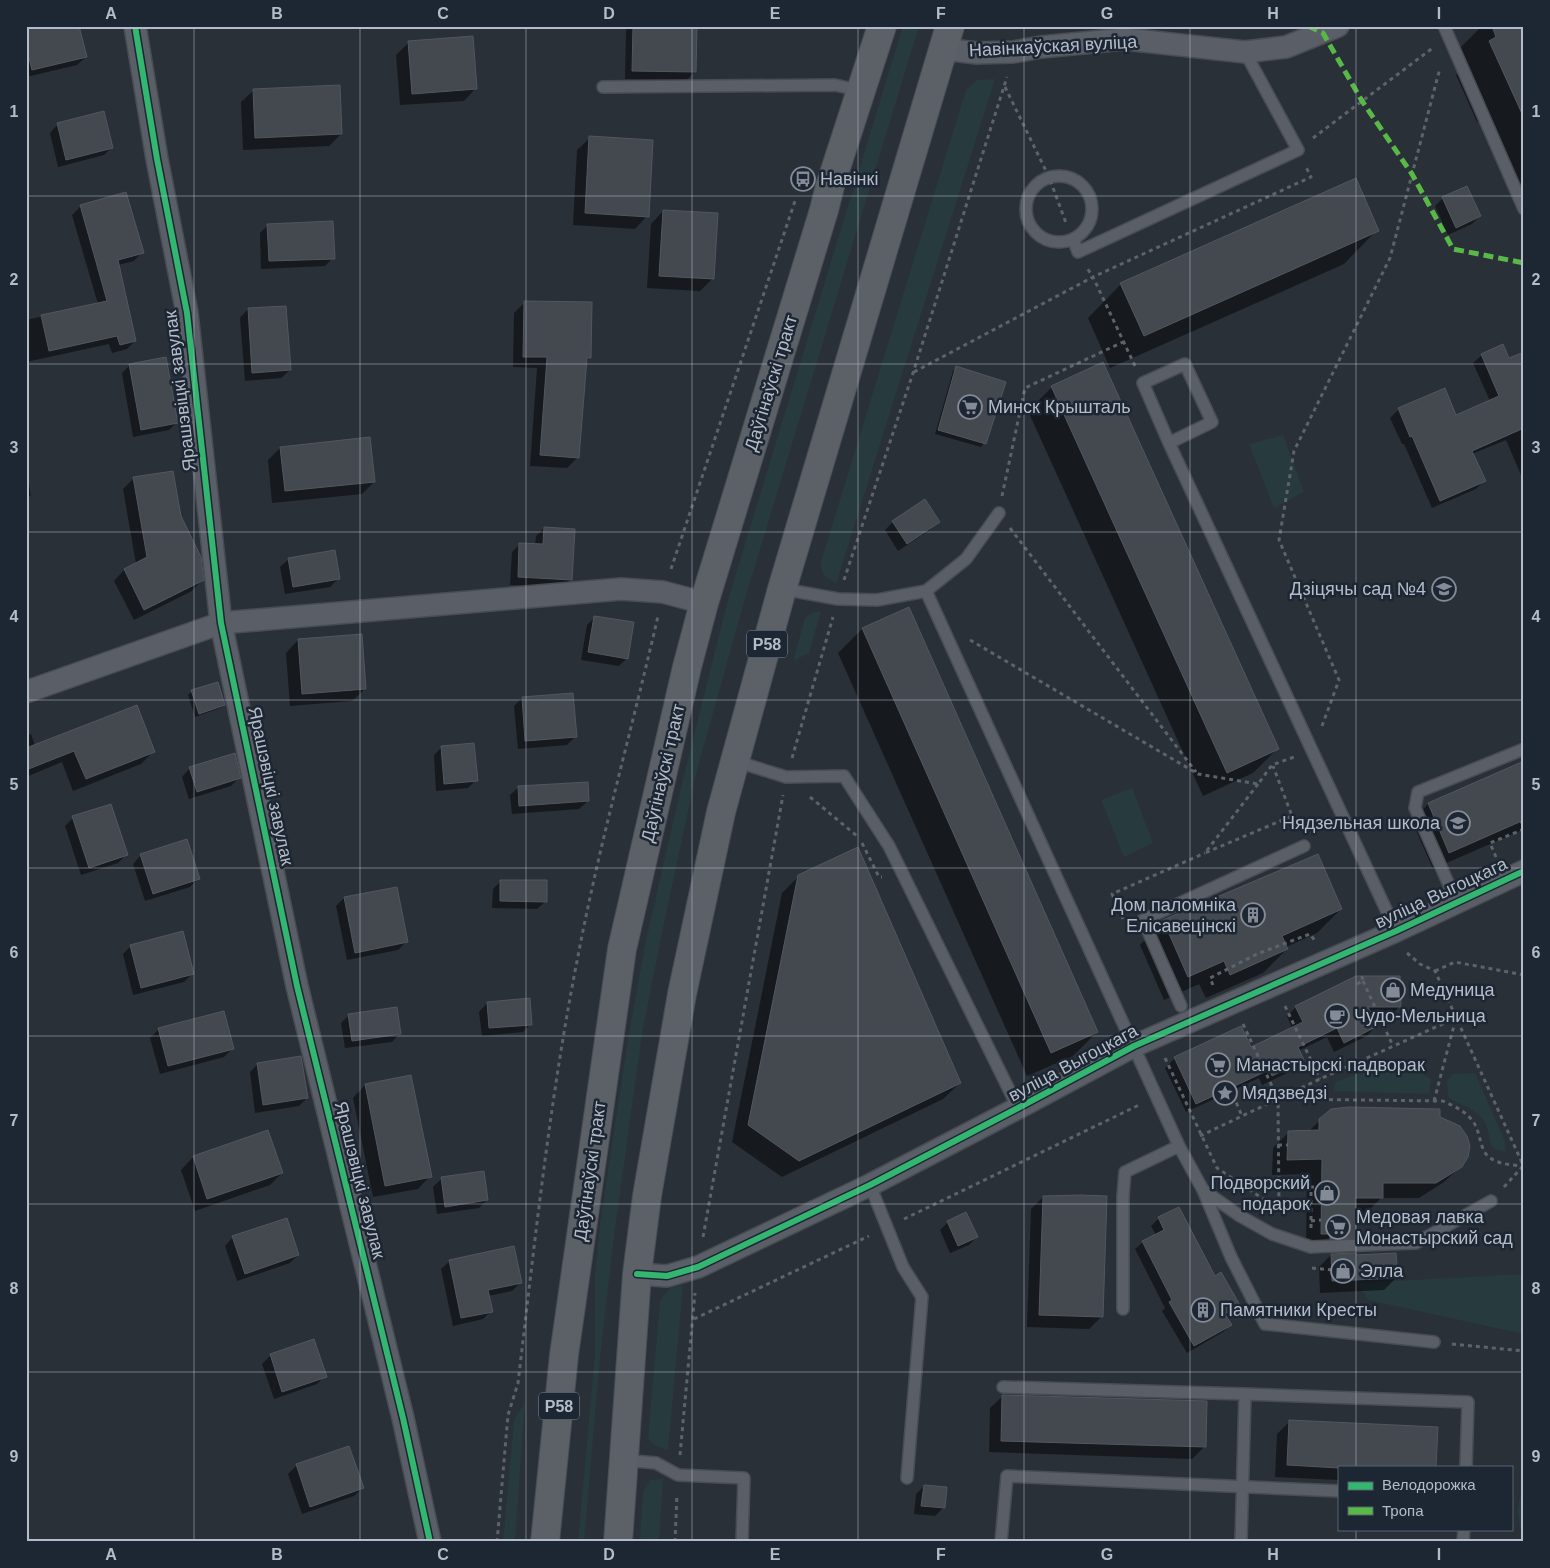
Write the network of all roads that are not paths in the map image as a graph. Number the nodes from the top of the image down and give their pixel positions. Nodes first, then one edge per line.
1 (135, 26) edge
2 (882, 26) edge
3 (1338, 26) edge
4 (1446, 31) edge
5 (1127, 33) edge
6 (946, 38) edge
7 (1245, 52) junction
8 (603, 87) dead end
9 (862, 91) junction
10 (1524, 209) edge
11 (1072, 239) junction
12 (1169, 443) junction
13 (999, 512) road end
14 (782, 589) junction
15 (926, 590) junction
16 (704, 603) junction
17 (221, 624) junction
18 (26, 692) edge
19 (1524, 749) edge
20 (734, 761) junction
21 (1304, 846) dead end
22 (1524, 872) edge
23 (1457, 903) junction
24 (1396, 932) junction
25 (1181, 1006) dead end
26 (1134, 1046) junction
27 (1018, 1108) junction
28 (1180, 1146) junction
29 (870, 1185) junction
30 (1203, 1190) junction
31 (1491, 1201) road end
32 (637, 1274) junction
33 (1123, 1309) dead end
34 (1434, 1342) road end
35 (1003, 1387) dead end
36 (1245, 1394) junction
37 (622, 1460) junction
38 (1466, 1466) edge
39 (907, 1478) dead end
40 (1242, 1486) junction
41 (1338, 1491) edge
42 (430, 1542) edge
43 (545, 1542) edge
44 (618, 1542) edge
45 (742, 1542) edge
46 (1001, 1542) edge
47 (1241, 1542) edge

1 - 17 street, Ярашэвіцкі завулак
2 - 9 main road, Даўгінаўскі тракт / Р58
3 - 7 street, Навінкаўская вуліца
4 - 10 lane
5 - 6 street, Навінкаўская вуліца
5 - 7 street, Навінкаўская вуліца
6 - 14 main road, Р58
7 - 11 lane
8 - 9 lane
9 - 16 main road, Даўгінаўскі тракт / Р58
11 - 11 lane
12 - 12 lane
12 - 24 lane
13 - 15 lane
14 - 15 lane
14 - 20 main road, Р58
15 - 26 lane
16 - 17 street
16 - 43 main road, Даўгінаўскі тракт / Р58
17 - 18 street
17 - 42 street, Ярашэвіцкі завулак
19 - 23 lane
20 - 27 lane
20 - 32 main road, Р58
21 - 25 lane
22 - 23 street, вуліца Выгоцкага
23 - 24 street, вуліца Выгоцкага
24 - 26 street, вуліца Выгоцкага
26 - 27 street, вуліца Выгоцкага
26 - 28 lane
27 - 29 street, вуліца Выгоцкага
28 - 30 lane
28 - 33 lane
29 - 32 street, вуліца Выгоцкага
29 - 39 lane
30 - 31 lane
30 - 34 lane
32 - 37 main road, Р58
35 - 36 lane
36 - 38 lane
36 - 40 lane
37 - 44 main road, Р58
37 - 45 lane
40 - 41 lane
40 - 46 lane
40 - 47 lane

